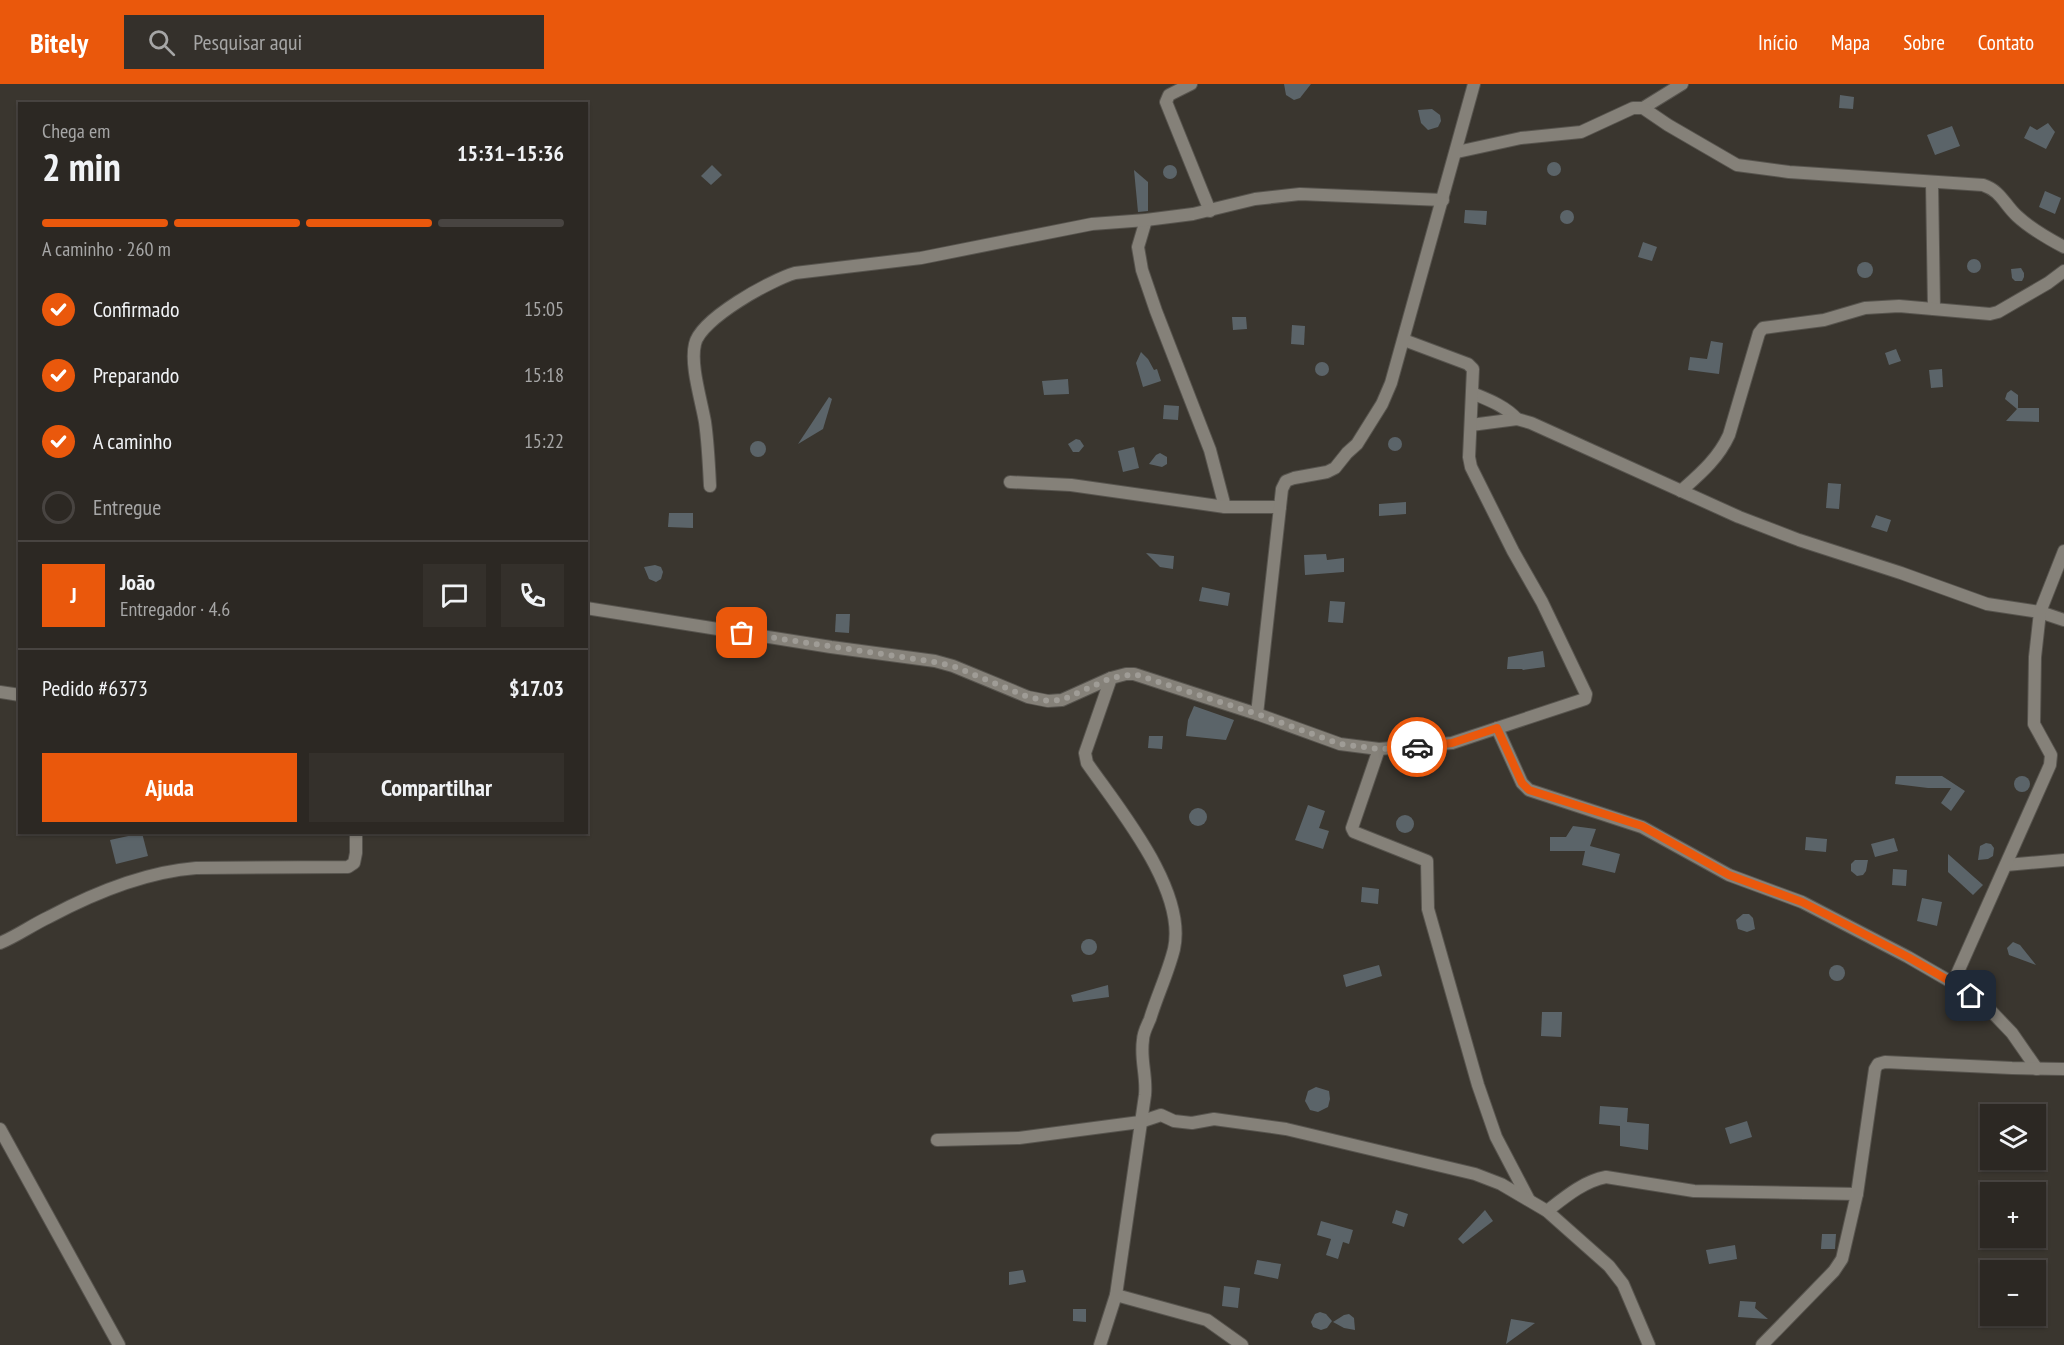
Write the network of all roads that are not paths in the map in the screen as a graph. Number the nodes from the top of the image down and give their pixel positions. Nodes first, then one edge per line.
1 (1191, 84) edge
2 (1474, 84) edge
3 (1682, 84) edge
4 (1643, 108) junction
5 (1456, 152) junction
6 (1932, 182) junction
7 (1443, 200) junction
8 (1210, 211) junction
9 (1146, 220) junction
10 (2064, 247) edge
11 (2064, 271) edge
12 (1934, 309) junction
13 (1404, 340) junction
14 (1472, 393) junction
15 (1517, 419) junction
16 (1471, 425) junction
17 (1010, 482) dead end
18 (710, 486) dead end
19 (1681, 491) junction
20 (1225, 507) junction
21 (1280, 507) junction
22 (2064, 551) edge
23 (588, 608) edge
24 (2040, 612) junction
25 (2064, 620) edge
26 (1111, 678) junction
27 (0, 692) edge
28 (18, 695) edge
29 (1257, 714) junction
30 (1497, 728) junction
31 (1379, 749) junction
32 (357, 834) edge
33 (2064, 860) edge
34 (2006, 865) junction
35 (0, 943) edge
36 (1953, 983) junction
37 (2037, 1069) junction
38 (2064, 1069) edge
39 (1146, 1081) junction
40 (1161, 1115) junction
41 (1140, 1122) junction
42 (0, 1129) edge
43 (937, 1140) dead end
44 (1857, 1194) junction
45 (1529, 1200) junction
46 (1547, 1211) junction
47 (1116, 1295) junction
48 (119, 1345) edge
49 (1100, 1345) edge
50 (1242, 1345) edge
51 (1648, 1345) edge
52 (1762, 1345) edge

1 - 8 street
2 - 5 street
3 - 4 street
4 - 5 street
4 - 6 street
5 - 7 street
6 - 10 street
6 - 12 street
7 - 8 street
7 - 13 street
8 - 9 street
9 - 18 street
9 - 20 street
11 - 12 street
12 - 19 street
13 - 14 street
13 - 21 street
14 - 15 street
14 - 16 street
15 - 16 street
15 - 19 street
16 - 30 street
17 - 20 street
19 - 24 street
20 - 21 street
21 - 29 street
22 - 24 street
23 - 26 street
24 - 25 street
24 - 34 street
26 - 29 street
26 - 39 street
27 - 28 street
29 - 31 street
30 - 31 street
30 - 36 street
31 - 45 street
32 - 35 street
33 - 34 street
34 - 36 street
36 - 37 street
37 - 38 street
37 - 44 street
39 - 40 street
39 - 41 street
40 - 41 street
40 - 45 street
41 - 43 street
41 - 47 street
42 - 48 street
44 - 46 street
44 - 52 street
45 - 46 street
46 - 51 street
47 - 49 street
47 - 50 street

